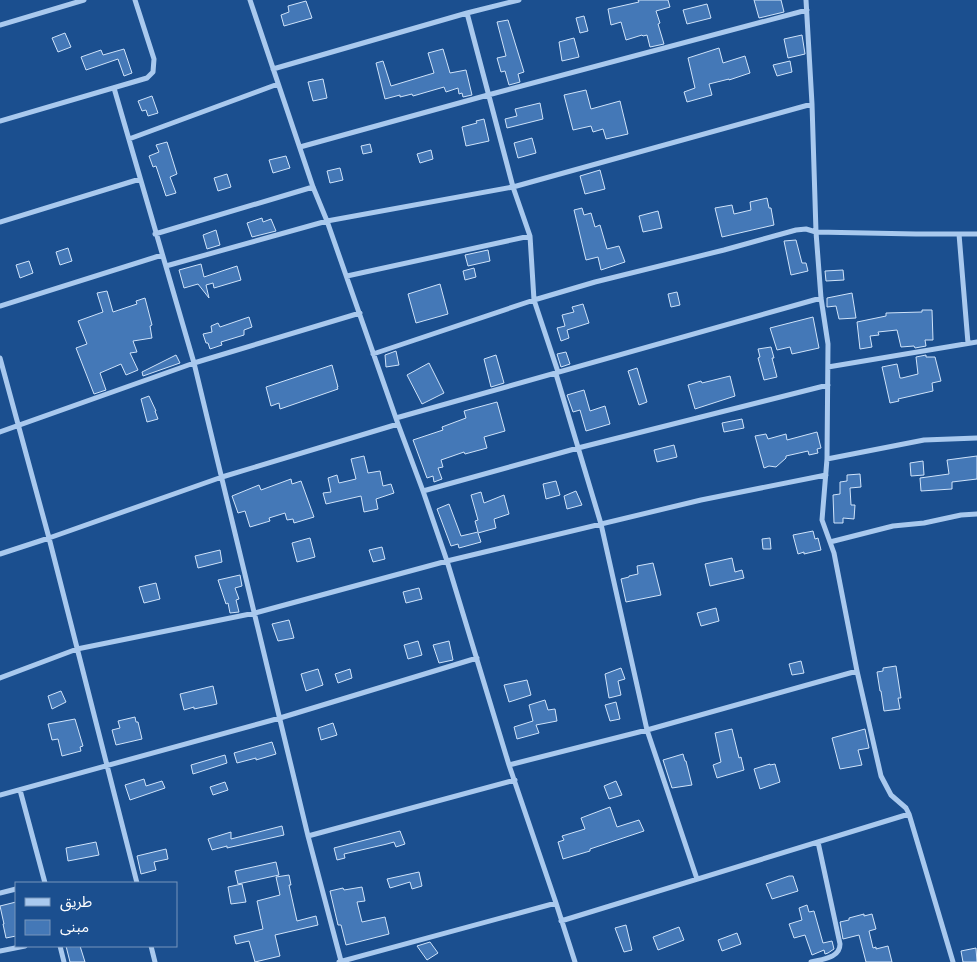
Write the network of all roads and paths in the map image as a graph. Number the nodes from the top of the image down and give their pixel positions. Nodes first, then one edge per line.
1 (84, 0) edge
2 (134, 0) edge
3 (250, 0) edge
4 (519, 0) edge
5 (806, 0) edge
6 (496, 3) edge
7 (807, 10) junction
8 (466, 13) junction
9 (0, 25) edge
10 (273, 69) junction
11 (278, 84) junction
12 (114, 88) junction
13 (488, 94) junction
14 (812, 104) junction
15 (0, 121) edge
16 (129, 138) junction
17 (300, 147) junction
18 (140, 179) junction
19 (313, 187) junction
20 (513, 187) junction
21 (327, 221) junction
22 (0, 222) edge
23 (816, 232) junction
24 (156, 234) junction
25 (958, 234) junction
26 (977, 234) edge
27 (530, 236) junction
28 (162, 255) junction
29 (166, 266) junction
30 (346, 276) junction
31 (821, 298) junction
32 (534, 300) junction
33 (0, 306) edge
34 (360, 313) junction
35 (977, 342) edge
36 (968, 343) junction
37 (373, 354) junction
38 (0, 358) edge
39 (194, 363) junction
40 (828, 368) junction
41 (557, 373) junction
42 (828, 385) junction
43 (396, 418) junction
44 (398, 424) junction
45 (19, 425) junction
46 (0, 432) edge
47 (977, 438) edge
48 (578, 448) junction
49 (827, 459) junction
50 (826, 475) junction
51 (222, 477) junction
52 (423, 491) junction
53 (977, 514) edge
54 (601, 524) junction
55 (50, 538) junction
56 (830, 542) junction
57 (0, 554) edge
58 (447, 562) junction
59 (255, 613) junction
60 (77, 649) junction
61 (477, 658) junction
62 (858, 671) junction
63 (0, 678) edge
64 (280, 718) junction
65 (647, 730) junction
66 (108, 766) junction
67 (510, 766) junction
68 (514, 780) junction
69 (20, 790) junction
70 (0, 795) edge
71 (909, 814) junction
72 (308, 836) junction
73 (818, 842) junction
74 (697, 879) junction
75 (43, 882) edge
76 (137, 882) edge
77 (15, 889) edge
78 (0, 893) edge
79 (556, 903) junction
80 (561, 920) junction
81 (21, 947) edge
82 (60, 947) edge
83 (152, 947) edge
84 (0, 952) edge
85 (832, 959) edge
86 (64, 962) edge
87 (155, 962) edge
88 (340, 962) edge
89 (574, 962) edge
90 (812, 962) edge
91 (953, 962) edge

1 - 9 street
2 - 12 street
3 - 10 street
4 - 6 street
5 - 7 street
6 - 8 street
7 - 13 street
7 - 14 street
8 - 10 street
8 - 13 street
10 - 11 street
11 - 16 street
11 - 17 street
12 - 15 street
12 - 16 street
13 - 17 street
13 - 20 street
14 - 20 street
14 - 23 street
16 - 18 street
17 - 19 street
18 - 22 street
18 - 24 street
19 - 21 street
19 - 24 street
20 - 21 street
20 - 27 street
21 - 29 street
21 - 30 street
23 - 25 street
23 - 31 street
23 - 32 street
24 - 28 street
25 - 26 street
25 - 36 street
27 - 30 street
27 - 32 street
28 - 29 street
28 - 33 street
29 - 39 street
30 - 34 street
31 - 40 street
31 - 41 street
32 - 37 street
32 - 41 street
34 - 37 street
34 - 39 street
35 - 36 street
36 - 40 street
37 - 43 street
38 - 45 street
39 - 45 street
39 - 51 street
40 - 42 street
41 - 43 street
41 - 48 street
42 - 48 street
42 - 49 street
43 - 44 street
44 - 51 street
44 - 52 street
45 - 46 street
45 - 55 street
47 - 49 street
48 - 52 street
48 - 54 street
49 - 50 street
50 - 54 street
50 - 56 street
51 - 55 street
51 - 59 street
52 - 58 street
53 - 56 street
54 - 58 street
54 - 65 street
55 - 57 street
55 - 60 street
56 - 62 street
58 - 59 street
58 - 61 street
59 - 60 street
59 - 64 street
60 - 63 street
60 - 66 street
61 - 64 street
61 - 67 street
62 - 65 street
62 - 71 street
64 - 66 street
64 - 72 street
65 - 67 street
65 - 74 street
66 - 69 street
66 - 76 street
67 - 68 street
68 - 72 street
68 - 79 street
69 - 70 street
69 - 75 street
71 - 73 street
71 - 91 street
72 - 88 street
73 - 74 street
73 - 85 street
74 - 80 street
77 - 78 street
79 - 80 street
79 - 88 street
80 - 89 street
81 - 84 street
82 - 86 street
83 - 87 street
85 - 90 street

